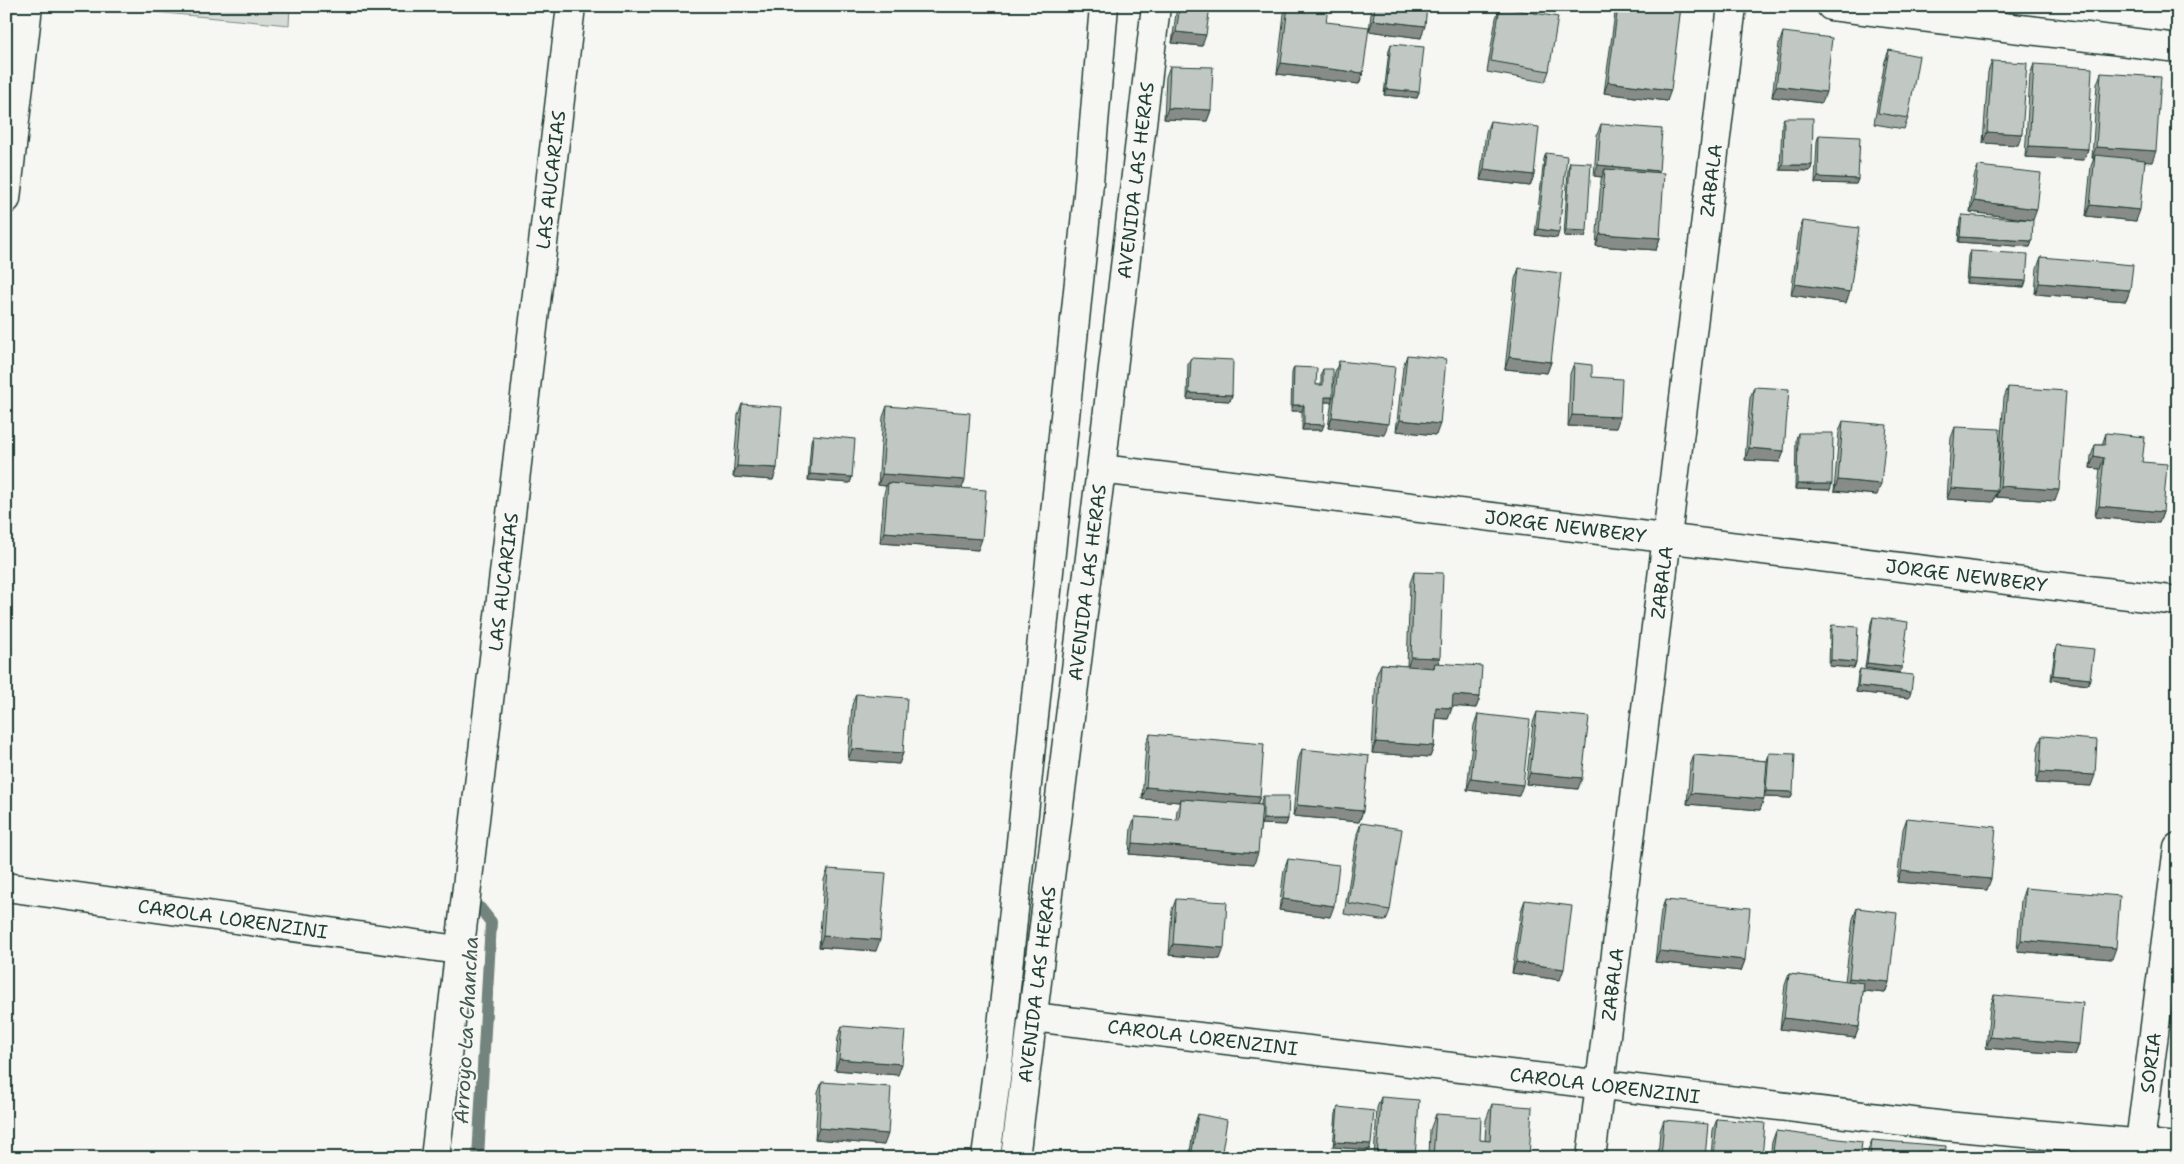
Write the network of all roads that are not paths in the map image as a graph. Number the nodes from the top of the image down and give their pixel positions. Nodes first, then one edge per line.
1 (28, 6) edge
2 (571, 6) edge
3 (1104, 6) edge
4 (1156, 6) edge
5 (1732, 6) edge
6 (1831, 6) edge
7 (2178, 48) edge
8 (6, 199) edge
9 (1101, 469) junction
10 (1667, 539) junction
11 (2178, 601) edge
12 (2178, 847) edge
13 (6, 887) edge
14 (458, 950) junction
15 (1033, 1016) junction
16 (1600, 1084) junction
17 (2178, 1147) edge
18 (2139, 1150) edge
19 (435, 1158) edge
20 (986, 1158) edge
21 (1015, 1158) edge
22 (1591, 1158) edge

1 - 8 street
2 - 14 street, LAS AUCARIAS
3 - 20 street, AVENIDA LAS HERAS
4 - 9 street, AVENIDA LAS HERAS
5 - 10 street, ZABALA
6 - 7 street
9 - 10 street, JORGE NEWBERY
9 - 15 street, AVENIDA LAS HERAS
10 - 11 street, JORGE NEWBERY
10 - 16 street, ZABALA
12 - 18 street, SORIA
13 - 14 street, CAROLA LORENZINI
14 - 19 street, LAS AUCARIAS
15 - 16 street, CAROLA LORENZINI
15 - 21 street, AVENIDA LAS HERAS
16 - 18 street, CAROLA LORENZINI
16 - 22 street, ZABALA
17 - 18 street, CAROLA LORENZINI

